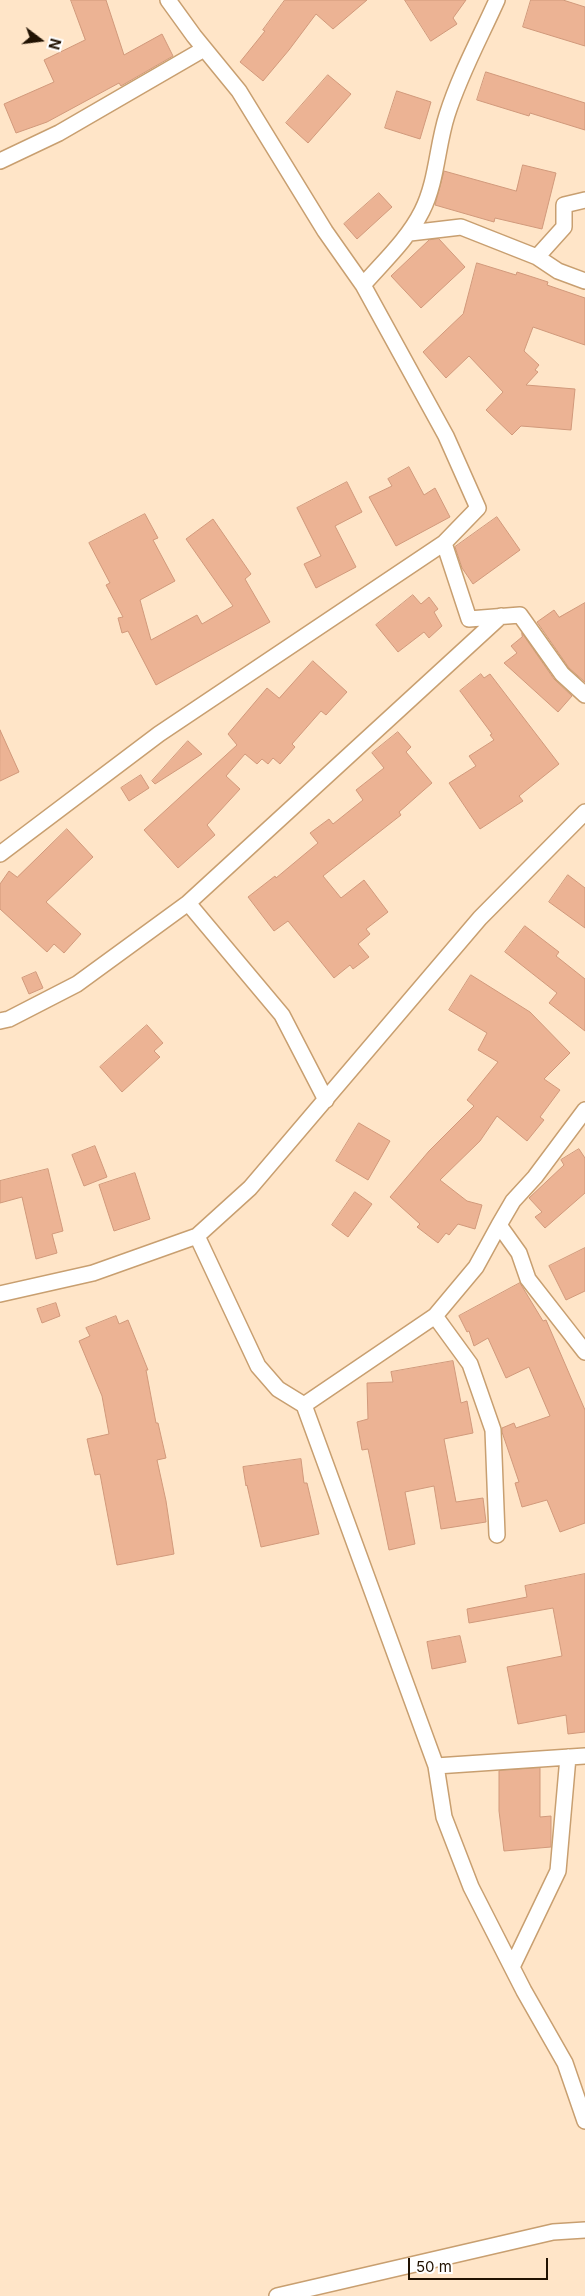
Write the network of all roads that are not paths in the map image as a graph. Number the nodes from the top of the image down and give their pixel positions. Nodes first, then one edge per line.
1 (168, 0) edge
2 (497, 0) edge
3 (204, 49) junction
4 (0, 161) edge
5 (585, 200) edge
6 (410, 233) junction
7 (537, 257) junction
8 (585, 281) edge
9 (363, 285) junction
10 (444, 543) junction
11 (501, 616) junction
12 (585, 694) edge
13 (585, 812) edge
14 (0, 854) edge
15 (188, 903) junction
16 (0, 1021) edge
17 (326, 1100) junction
18 (585, 1110) edge
19 (499, 1225) junction
20 (197, 1236) junction
21 (0, 1294) edge
22 (436, 1316) junction
23 (585, 1352) edge
24 (304, 1405) junction
25 (497, 1535) dead end
26 (585, 1756) edge
27 (568, 1757) junction
28 (436, 1766) junction
29 (512, 1967) junction
30 (585, 2121) edge
31 (585, 2230) edge
32 (277, 2296) edge

1 - 3 street
2 - 6 street
3 - 4 street
3 - 9 street
5 - 7 street
6 - 7 street
6 - 9 street
7 - 8 street
9 - 10 street
10 - 11 street
10 - 14 street
11 - 12 street
11 - 15 street
13 - 17 street
15 - 16 street
15 - 17 street
17 - 20 street
18 - 19 street
19 - 22 street
19 - 23 street
20 - 21 street
20 - 24 street
22 - 24 street
22 - 25 street
24 - 28 street
26 - 27 street
27 - 28 street
27 - 29 street
28 - 29 street
29 - 30 street
31 - 32 street

